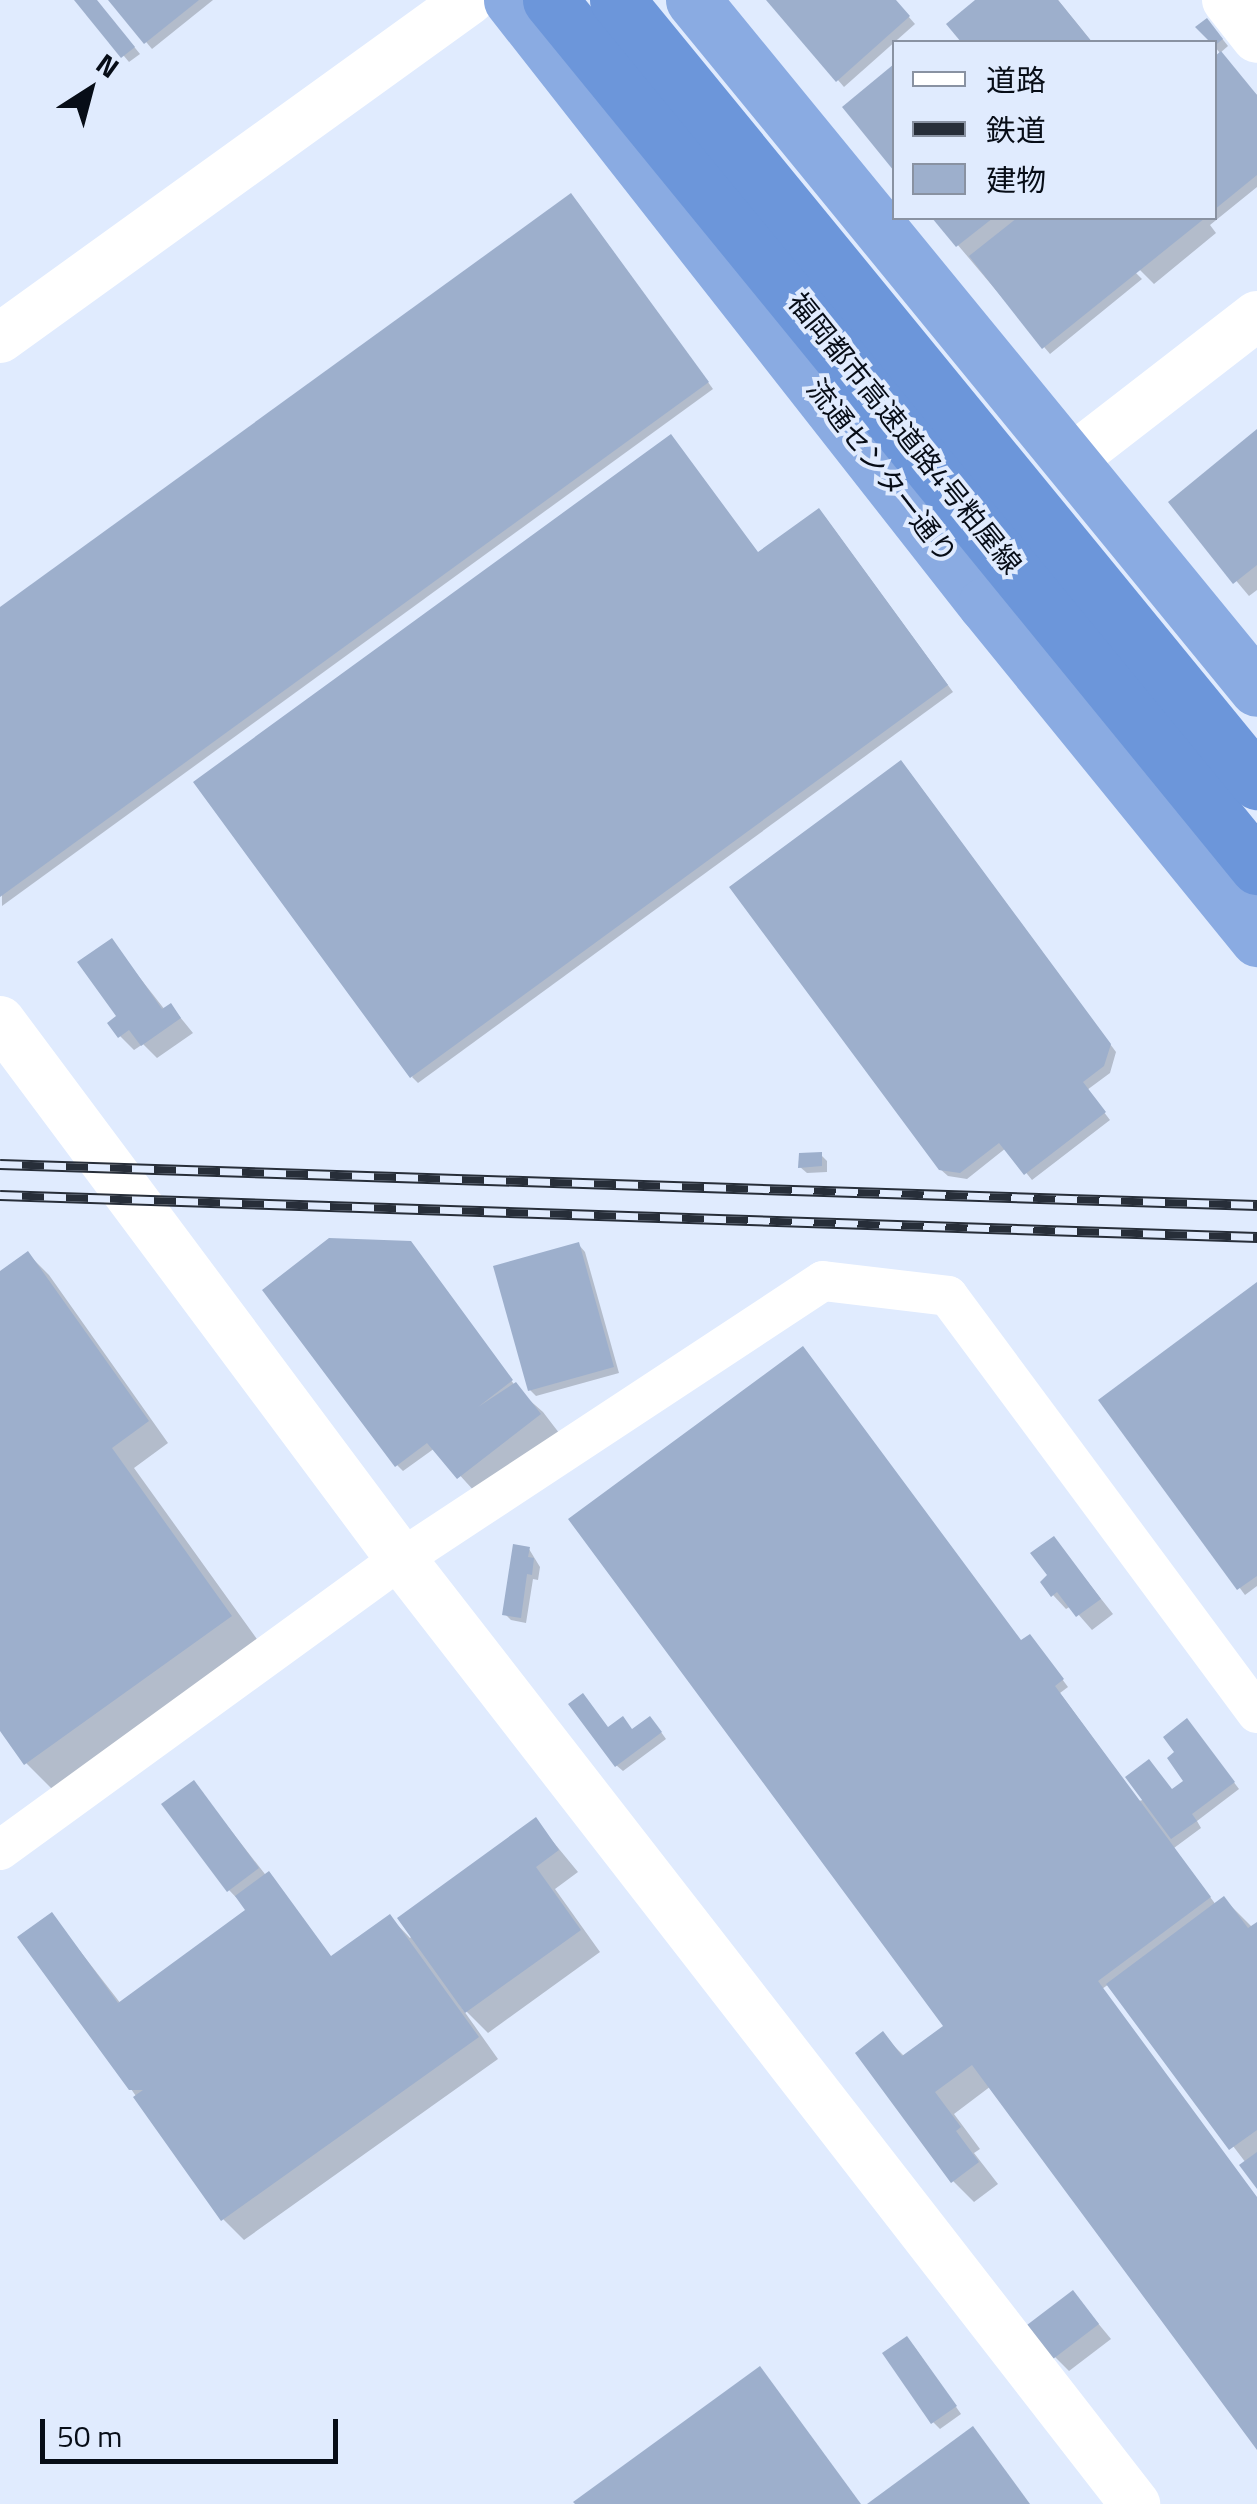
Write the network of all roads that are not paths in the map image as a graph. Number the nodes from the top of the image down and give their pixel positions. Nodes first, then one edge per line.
1 (470, 0) edge
2 (510, 0) edge
3 (550, 0) edge
4 (617, 0) edge
5 (693, 0) edge
6 (1227, 0) edge
7 (1257, 38) edge
8 (1257, 316) edge
9 (0, 338) edge
10 (1072, 460) junction
11 (1257, 689) edge
12 (1257, 782) edge
13 (1257, 867) edge
14 (1257, 939) edge
15 (0, 1021) edge
16 (401, 1558) junction
17 (1257, 1713) edge
18 (0, 1850) edge
19 (1135, 2504) edge

1 - 9 street
2 - 14 highway, 流通センター通り
3 - 13 highway, 福岡都市高速道路4号粕屋線
4 - 12 highway, 福岡都市高速道路4号粕屋線
5 - 10 highway
6 - 7 street
8 - 10 street
10 - 11 highway
15 - 16 street
16 - 17 street
16 - 18 street
16 - 19 street

